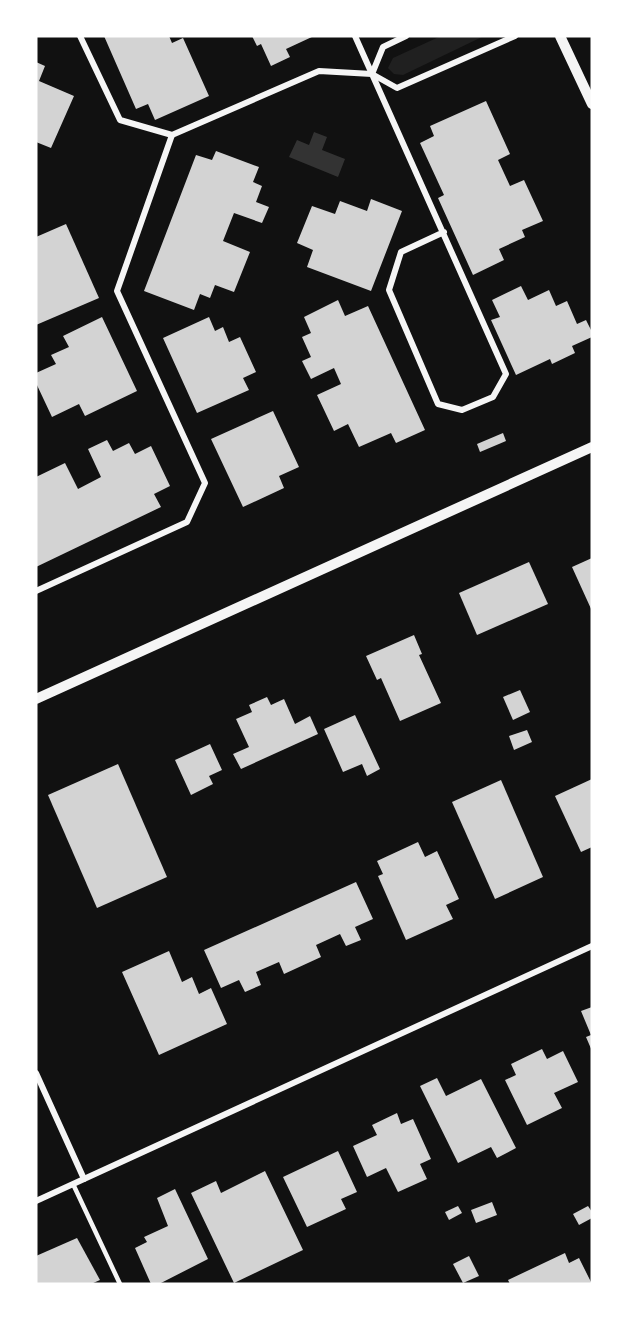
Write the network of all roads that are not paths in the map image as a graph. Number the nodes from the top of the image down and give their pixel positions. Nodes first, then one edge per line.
1 (80, 36) edge
2 (355, 36) edge
3 (406, 36) edge
4 (515, 36) edge
5 (560, 36) edge
6 (372, 74) junction
7 (592, 104) edge
8 (172, 135) junction
9 (444, 232) junction
10 (592, 447) edge
11 (36, 591) edge
12 (36, 699) edge
13 (592, 946) edge
14 (36, 1073) edge
15 (84, 1179) junction
16 (74, 1184) junction
17 (36, 1201) edge
18 (120, 1284) edge

1 - 8 street
2 - 6 street
3 - 6 street
4 - 6 street
5 - 7 street
6 - 8 street
6 - 9 street
8 - 11 street
9 - 9 street
10 - 12 street
13 - 15 street
14 - 15 street
15 - 16 street
16 - 17 street
16 - 18 lane

